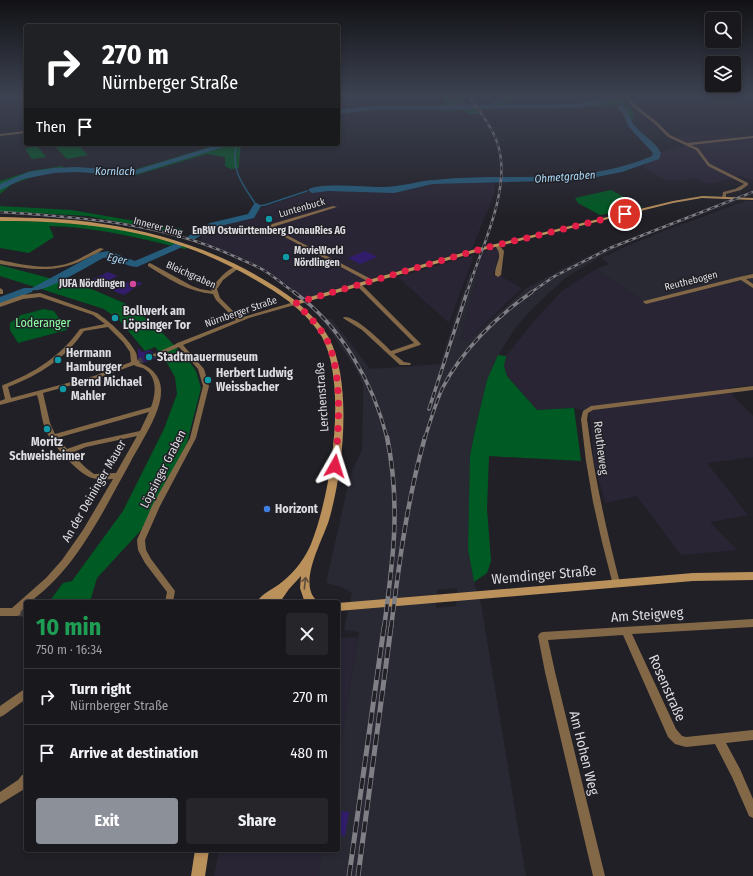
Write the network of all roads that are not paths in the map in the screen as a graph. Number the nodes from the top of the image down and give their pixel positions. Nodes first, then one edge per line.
1 (669, 136) edge
2 (753, 137) edge
3 (687, 144) junction
4 (747, 184) junction
5 (753, 184) edge
6 (724, 198) junction
7 (753, 199) edge
8 (335, 207) dead end
9 (0, 218) edge
10 (496, 245) junction
11 (102, 249) dead end
12 (0, 262) edge
13 (150, 265) dead end
14 (237, 267) junction
15 (498, 275) dead end
16 (753, 276) edge
17 (741, 278) junction
18 (371, 281) junction
19 (359, 285) junction
20 (753, 286) edge
21 (215, 293) junction
22 (646, 302) dead end
23 (296, 303) junction
24 (1, 304) edge
25 (346, 318) dead end
26 (239, 320) junction
27 (109, 325) junction
28 (180, 344) junction
29 (390, 353) junction
30 (155, 355) tunnel mouth
31 (136, 362) junction
32 (408, 364) dead end
33 (2, 386) edge
34 (753, 388) edge
35 (40, 393) junction
36 (9, 401) junction
37 (0, 403) edge
38 (153, 409) junction
39 (142, 433) junction
40 (52, 437) junction
41 (65, 453) junction
42 (118, 476) junction
43 (307, 562) junction
44 (753, 576) edge
45 (616, 583) junction
46 (286, 585) junction
47 (26, 600) edge
48 (169, 600) edge
49 (264, 600) edge
50 (276, 600) edge
51 (310, 600) edge
52 (24, 601) edge
53 (340, 607) edge
54 (0, 612) edge
55 (753, 623) edge
56 (626, 631) junction
57 (544, 636) joint
58 (24, 694) edge
59 (0, 712) edge
60 (753, 736) edge
61 (718, 739) junction
62 (24, 784) edge
63 (0, 798) edge
64 (753, 812) edge
65 (202, 852) edge
66 (198, 876) edge
67 (599, 876) edge

1 - 3 street
2 - 3 street
3 - 4 street
4 - 5 street
4 - 6 street
6 - 7 main road, Nürnberger Straße
6 - 10 main road, Nürnberger Straße
8 - 18 street, Luntenbuck
9 - 14 main road, Innerer Ring
10 - 15 street
10 - 18 main road, Nürnberger Straße
11 - 12 street
13 - 21 street, Bleichgraben
14 - 21 street
14 - 23 main road, Innerer Ring
16 - 17 street, Reuthebogen
17 - 20 street
17 - 22 street, Reuthebogen
18 - 19 main road, Nürnberger Straße
19 - 23 main road, Nürnberger Straße
19 - 29 street
21 - 26 street, Bleichgraben
23 - 26 street, Nürnberger Straße
23 - 43 main road, Lerchenstraße
24 - 27 street
25 - 29 street
26 - 28 street, Nürnberger Straße
27 - 31 street
27 - 33 street
28 - 30 street, Nürnberger Straße
28 - 48 street, Löpsinger Graben
29 - 32 street
31 - 35 street
31 - 38 street, An der Deininger Mauer
33 - 36 street
34 - 45 street, Reutheweg
35 - 36 street
35 - 40 street
36 - 37 street
38 - 39 street, An der Deininger Mauer
38 - 40 street
39 - 41 street
39 - 42 street, An der Deininger Mauer
40 - 41 street
41 - 42 street
42 - 47 street, An der Deininger Mauer
43 - 46 main road, Lerchenstraße
51 -> 43 main road
44 - 45 main road, Wemdinger Straße
45 - 53 main road, Wemdinger Straße
46 - 49 main road, Lerchenstraße
46 - 50 main road, Lerchenstraße
52 - 54 street, An der Deininger Mauer
55 - 56 street, Am Steigweg
56 - 57 street, Am Steigweg
56 - 61 street, Rosenstraße
57 - 67 street, Am Hohen Weg
58 - 59 street
60 - 61 street, Rosenstraße
61 - 64 street
62 - 63 street
65 - 66 main road

